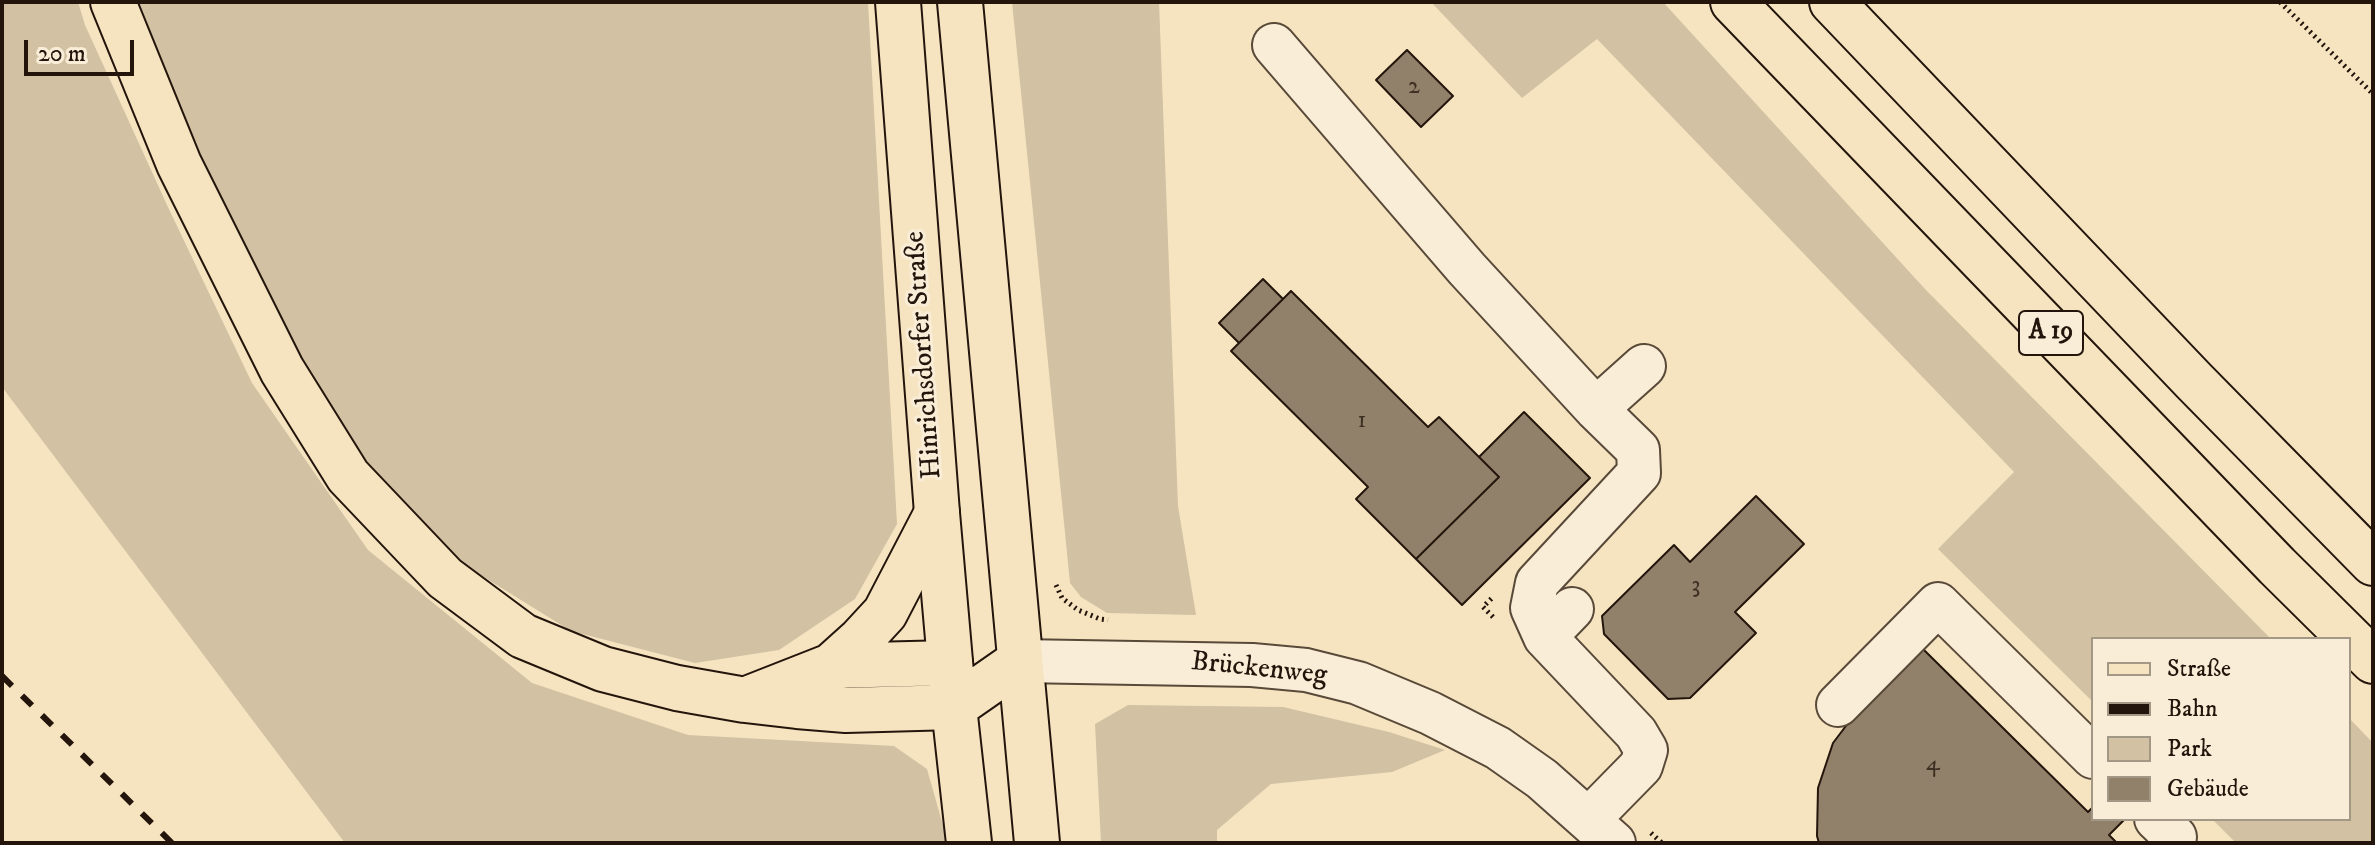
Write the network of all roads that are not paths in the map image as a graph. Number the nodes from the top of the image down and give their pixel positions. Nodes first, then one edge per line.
1 (113, 2) edge
2 (898, 2) edge
3 (960, 2) edge
4 (1733, 2) edge
5 (1832, 2) edge
6 (1274, 45) dead end
7 (1644, 366) dead end
8 (1596, 409) junction
9 (937, 513) junction
10 (2373, 563) edge
11 (2349, 637) edge
12 (2351, 639) edge
13 (1020, 661) junction
14 (2373, 661) edge
15 (950, 663) junction
16 (831, 666) junction
17 (745, 700) junction
18 (1838, 705) dead end
19 (954, 707) junction
20 (2091, 755) edge
21 (2158, 821) edge
22 (1602, 831) edge
23 (969, 843) edge
24 (1037, 843) edge
25 (2169, 843) edge

1 - 17 main road
2 - 9 main road, Hinrichsdorfer Straße
3 - 13 main road
4 - 11 main road, A 19
5 - 10 main road, A 19
6 - 8 street
7 - 8 street
8 - 22 street
9 - 15 main road, Hinrichsdorfer Straße
9 - 16 main road
12 - 14 main road, A 19
13 - 15 main road, Brückenweg
13 - 19 main road
13 - 22 street, Brückenweg
13 - 24 main road
15 - 16 main road, Brückenweg
15 - 19 main road, Hinrichsdorfer Straße
16 - 17 main road
17 - 19 main road
18 - 20 street
19 - 23 main road, Hinrichsdorfer Straße
21 - 25 street

